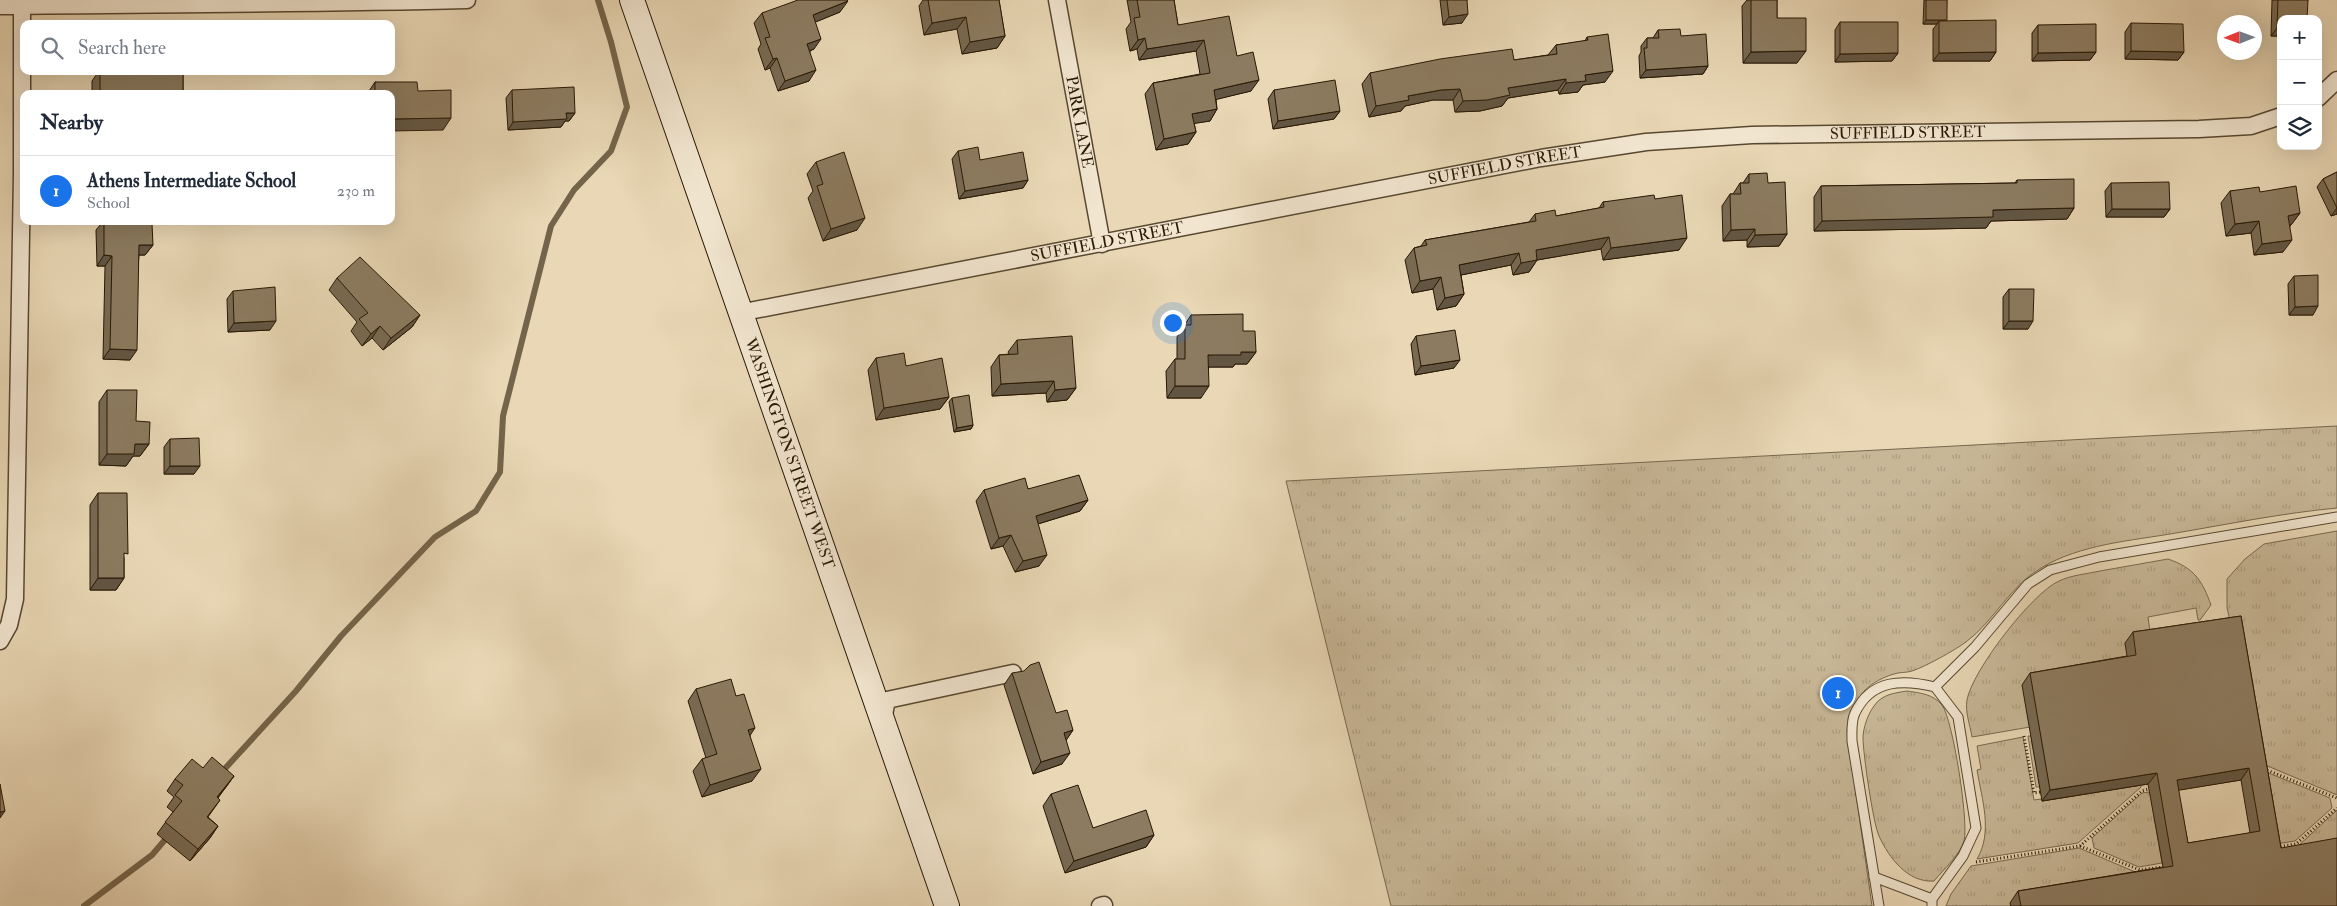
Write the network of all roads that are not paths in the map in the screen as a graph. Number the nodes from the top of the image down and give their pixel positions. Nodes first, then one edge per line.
1 (467, 0) edge
2 (632, 0) edge
3 (1057, 0) edge
4 (0, 6) edge
5 (22, 6) junction
6 (22, 20) edge
7 (22, 75) edge
8 (2337, 80) edge
9 (22, 90) edge
10 (2322, 94) edge
11 (2277, 117) edge
12 (21, 225) edge
13 (1102, 244) junction
14 (739, 313) junction
15 (2337, 517) edge
16 (0, 641) edge
17 (1012, 673) edge
18 (1935, 687) junction
19 (883, 722) junction
20 (1874, 877) junction
21 (1932, 903) edge
22 (947, 906) edge
23 (1879, 906) edge

1 - 5 street
2 - 14 street, WASHINGTON STREET WEST
3 - 13 street, PARK LANE
4 - 5 street
5 - 6 street
7 - 9 street
8 - 10 street
11 - 13 street, SUFFIELD STREET
12 - 16 street
13 - 14 street, SUFFIELD STREET
14 - 19 street, WASHINGTON STREET WEST
15 - 18 lane
17 - 19 street
18 - 20 lane
18 - 21 lane
19 - 22 street, WASHINGTON STREET WEST
20 - 21 lane
20 - 23 lane

